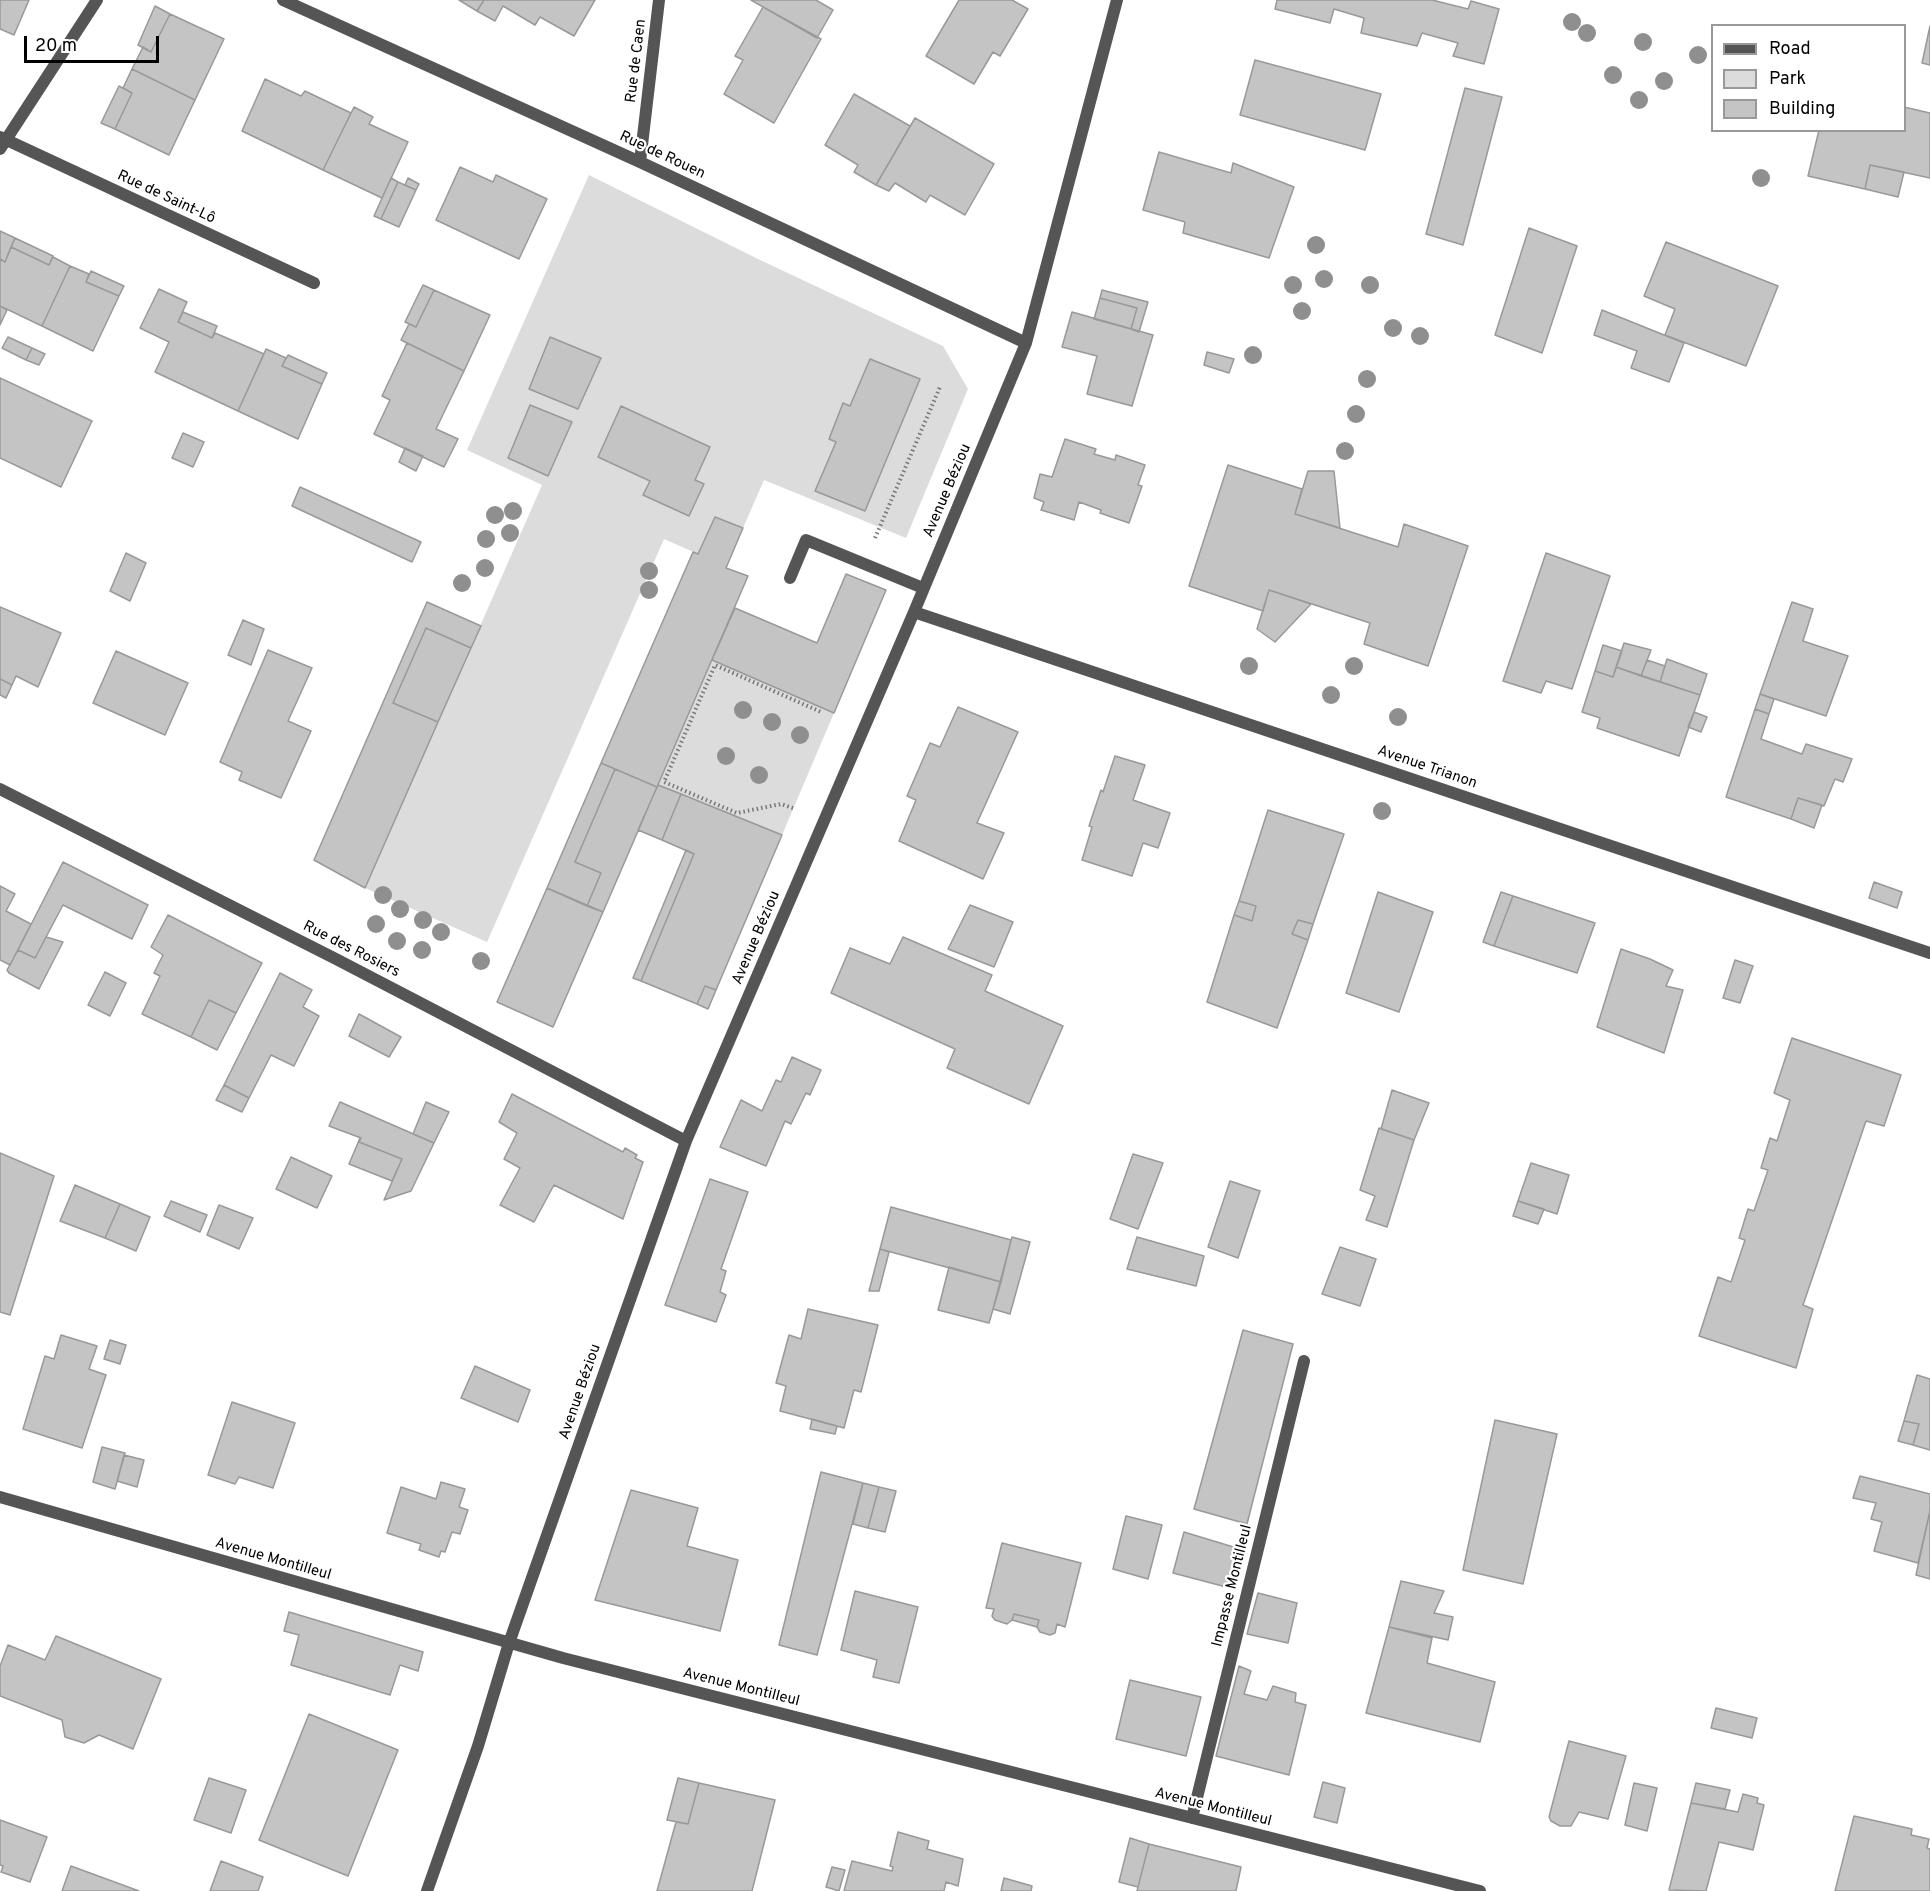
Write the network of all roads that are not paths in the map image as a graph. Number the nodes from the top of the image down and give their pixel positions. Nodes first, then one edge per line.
1 (97, 0) edge
2 (284, 0) edge
3 (659, 0) edge
4 (1118, 0) edge
5 (2, 142) edge
6 (640, 162) junction
7 (314, 283) dead end
8 (1026, 344) junction
9 (790, 578) dead end
10 (923, 588) junction
11 (914, 612) junction
12 (0, 789) edge
13 (1930, 953) edge
14 (686, 1141) junction
15 (1304, 1361) dead end
16 (0, 1497) edge
17 (509, 1644) junction
18 (1192, 1818) junction
19 (426, 1891) edge
20 (1480, 1891) edge

1 - 5 street, Rue de Saint-Lô
2 - 6 street, Rue de Rouen
3 - 6 street, Rue de Caen
4 - 8 street, Avenue Béziou
5 - 7 street, Rue de Saint-Lô
6 - 8 street, Rue de Rouen
8 - 10 street, Avenue Béziou
9 - 10 street
10 - 11 street, Avenue Béziou
11 - 13 street, Avenue Trianon
11 - 14 street, Avenue Béziou
12 - 14 street, Rue des Rosiers
14 - 17 street, Avenue Béziou
15 - 18 street, Impasse Montilleul
16 - 17 street, Avenue Montilleul
17 - 18 street, Avenue Montilleul
17 - 19 street, Avenue Béziou
18 - 20 street, Avenue Montilleul

